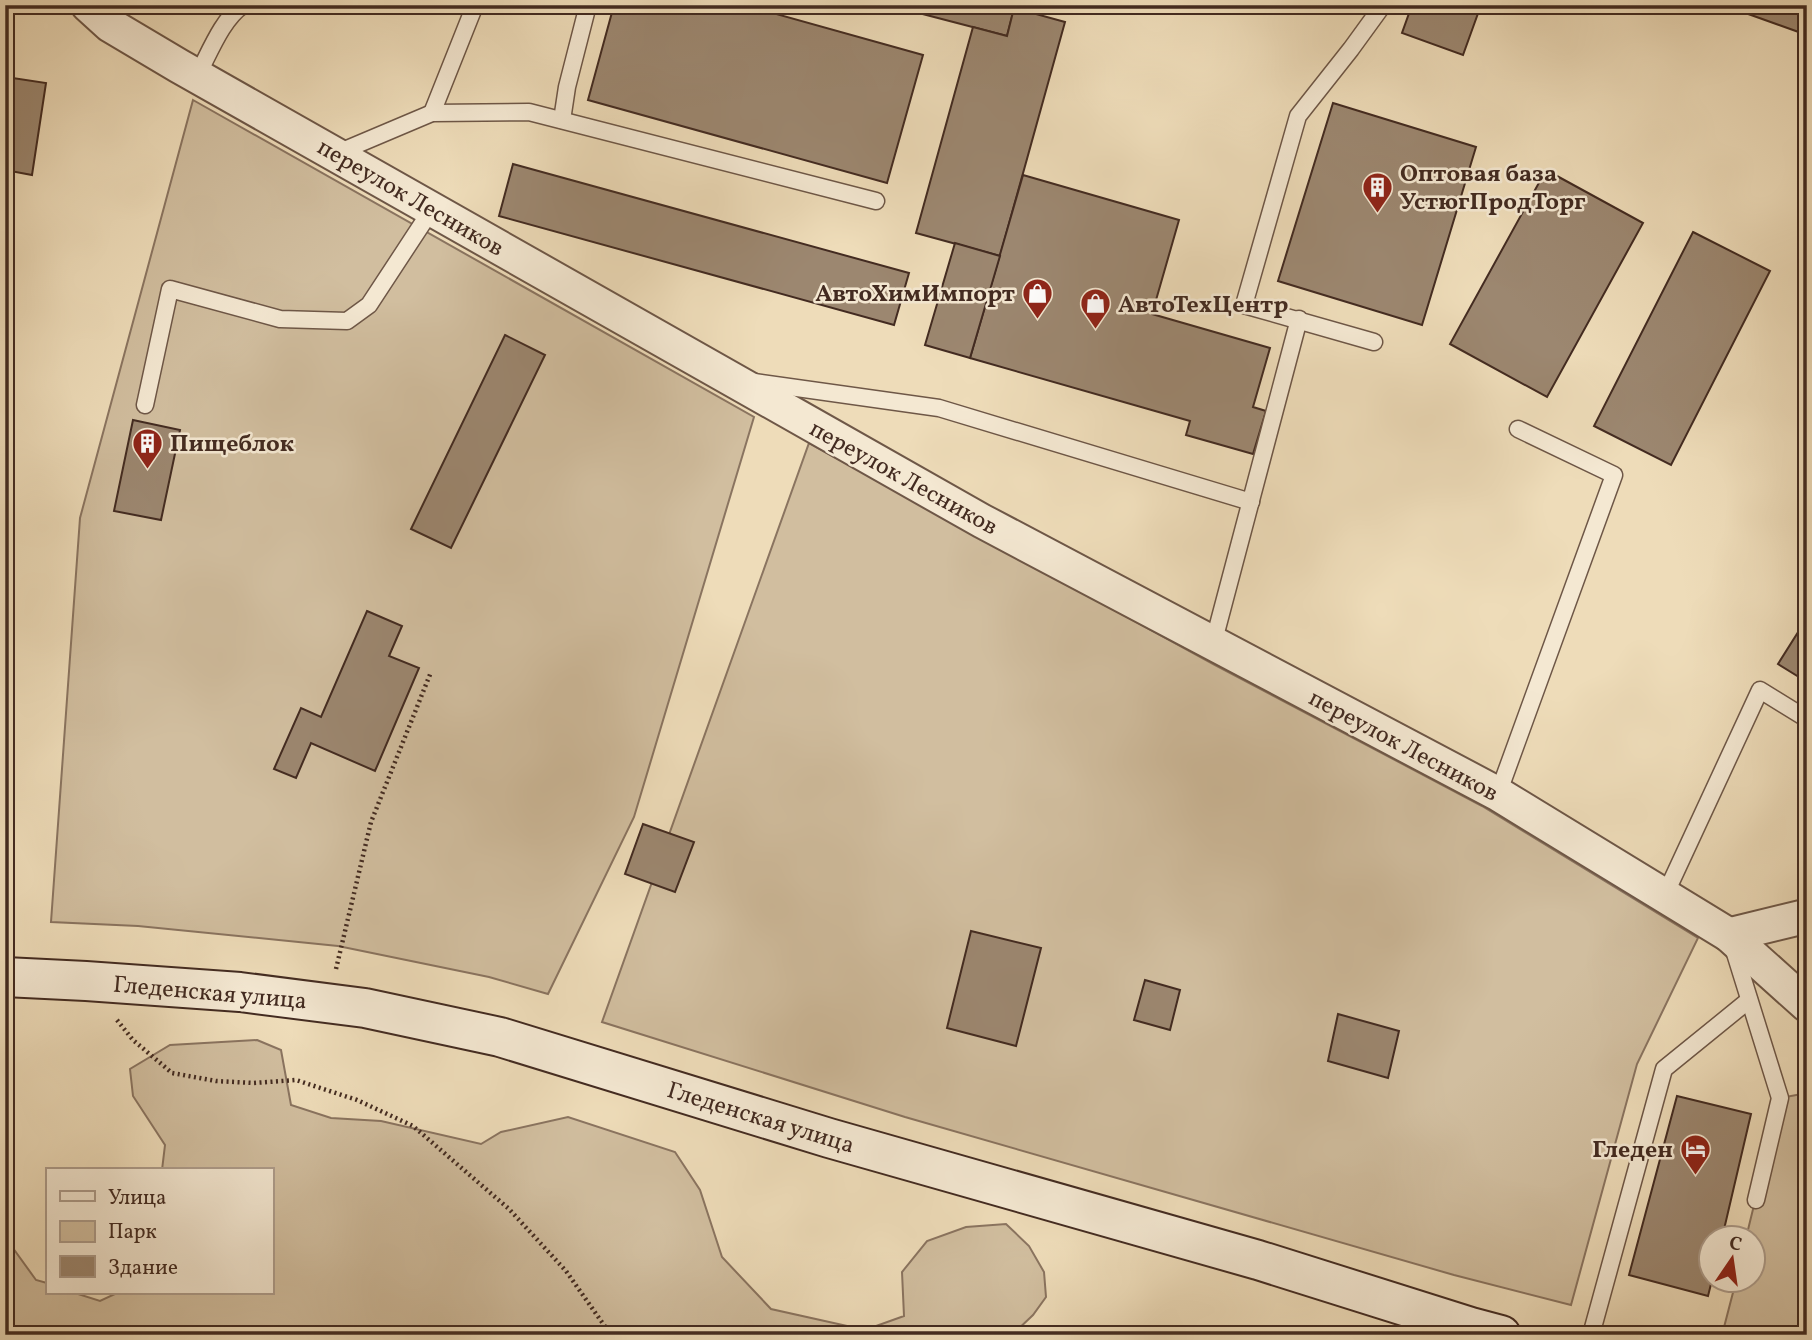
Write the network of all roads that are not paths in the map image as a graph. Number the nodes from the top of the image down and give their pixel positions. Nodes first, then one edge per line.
1 (88, 5) edge
2 (243, 5) edge
3 (475, 5) edge
4 (588, 5) edge
5 (1383, 5) edge
6 (197, 76) junction
7 (432, 113) junction
8 (562, 120) junction
9 (335, 154) junction
10 (876, 201) dead end
11 (432, 209) junction
12 (1299, 320) junction
13 (1374, 342) dead end
14 (731, 379) junction
15 (145, 405) dead end
16 (1518, 429) dead end
17 (1251, 502) junction
18 (1213, 644) junction
19 (1807, 719) edge
20 (1498, 794) junction
21 (1665, 895) junction
22 (1807, 916) edge
23 (1729, 935) junction
24 (5, 977) edge
25 (1749, 1000) junction
26 (1807, 1005) edge
27 (1756, 1200) dead end
28 (1501, 1335) edge
29 (1591, 1335) edge

1 - 6 street, переулок Лесников
2 - 6 lane
3 - 7 lane
4 - 8 lane
5 - 12 lane
6 - 9 street, переулок Лесников
7 - 8 lane
7 - 9 lane
8 - 10 lane
9 - 11 street, переулок Лесников
11 - 14 street, переулок Лесников
11 - 15 lane
12 - 13 lane
12 - 17 lane
14 - 17 lane
14 - 18 street, переулок Лесников
16 - 20 lane
17 - 18 lane
18 - 20 street, переулок Лесников
19 - 21 lane
20 - 21 street, переулок Лесников
21 - 23 street, переулок Лесников
22 - 23 street
23 - 25 lane
23 - 26 street, переулок Лесников
24 - 28 main road, Гледенская улица
25 - 27 lane
25 - 29 lane

